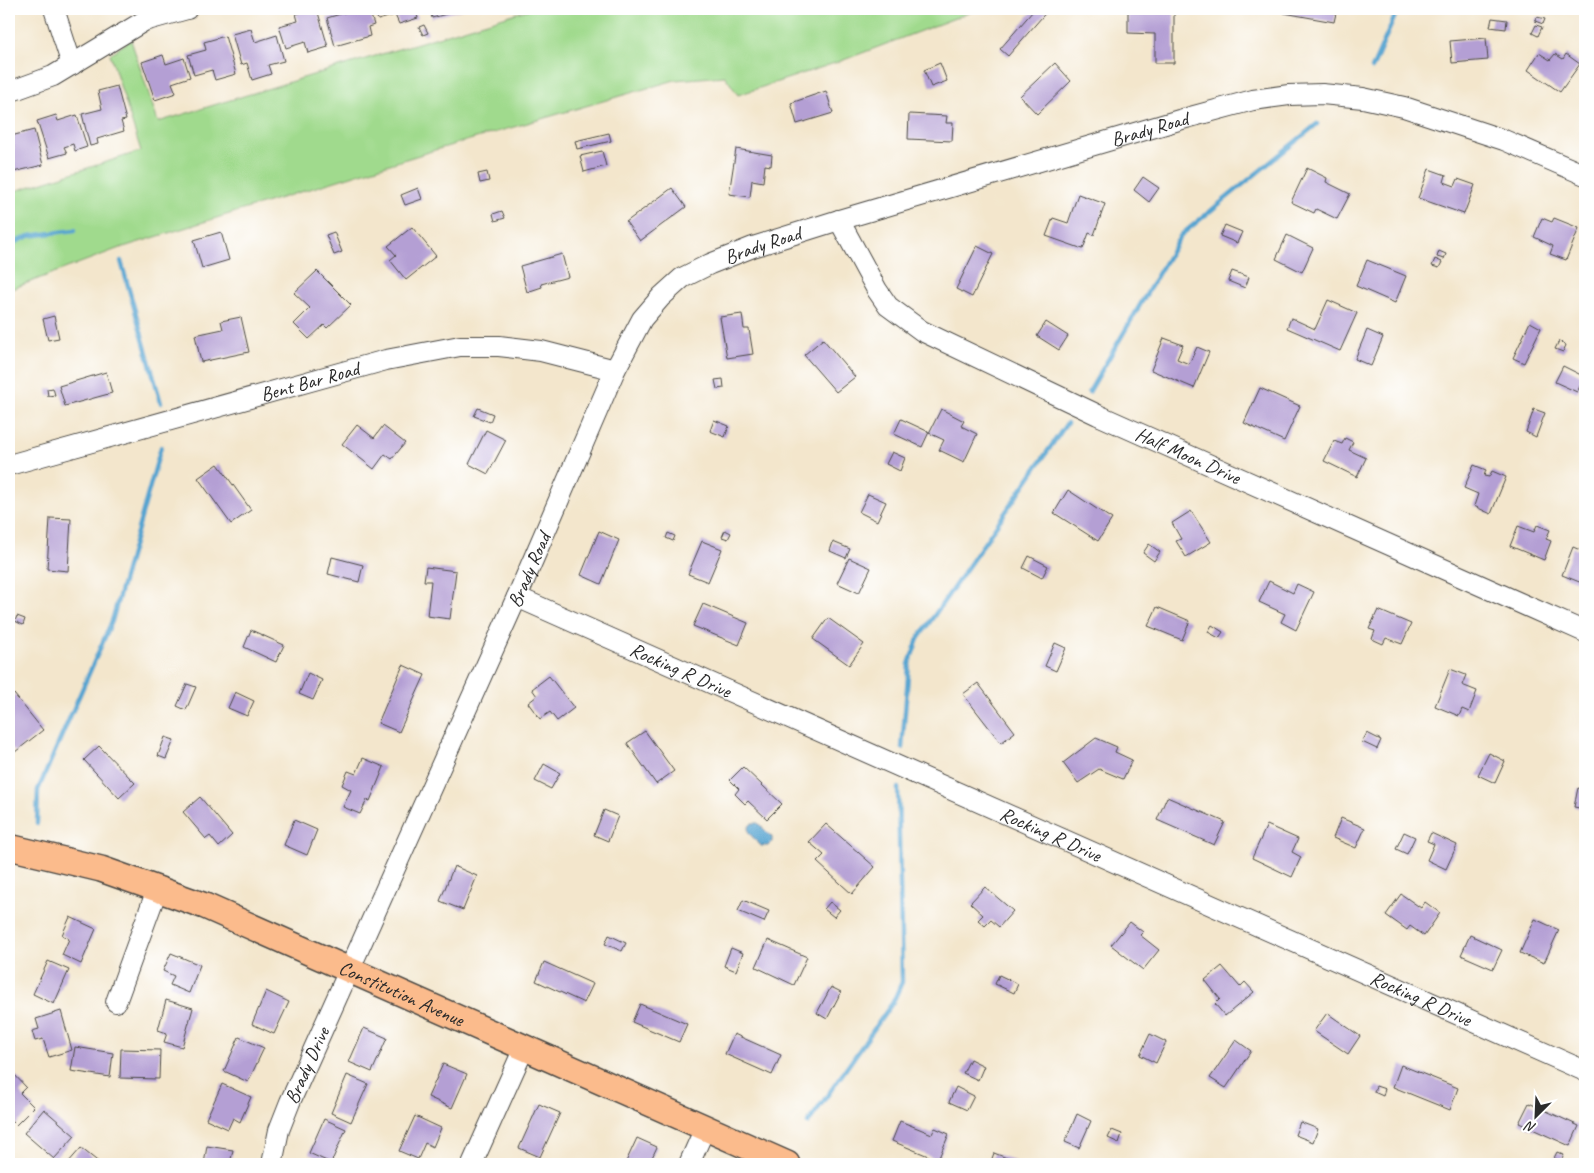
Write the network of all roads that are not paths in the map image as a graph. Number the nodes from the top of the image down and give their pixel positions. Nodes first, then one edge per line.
1 (54, 9) edge
2 (187, 9) edge
3 (72, 64) junction
4 (9, 92) edge
5 (1585, 175) edge
6 (839, 220) junction
7 (615, 370) junction
8 (9, 465) edge
9 (517, 597) junction
10 (1585, 632) edge
11 (9, 847) edge
12 (158, 887) junction
13 (349, 970) junction
14 (116, 1002) dead end
15 (524, 1048) junction
16 (1585, 1071) edge
17 (705, 1128) junction
18 (272, 1164) edge
19 (472, 1164) edge
20 (689, 1164) edge
21 (787, 1164) edge

1 - 3 street
2 - 3 street
3 - 4 street
5 - 6 street, Brady Road
6 - 7 street, Brady Road
6 - 10 street, Half Moon Drive
7 - 8 street, Bent Bar Road
7 - 9 street, Brady Road
9 - 13 street, Brady Road
9 - 16 street, Rocking R Drive
11 - 12 main road, Constitution Avenue
12 - 13 main road, Constitution Avenue
12 - 14 street
13 - 15 main road, Constitution Avenue
13 - 18 street, Brady Drive
15 - 17 main road, Constitution Avenue
15 - 19 street
17 - 20 street
17 - 21 main road, Constitution Avenue

